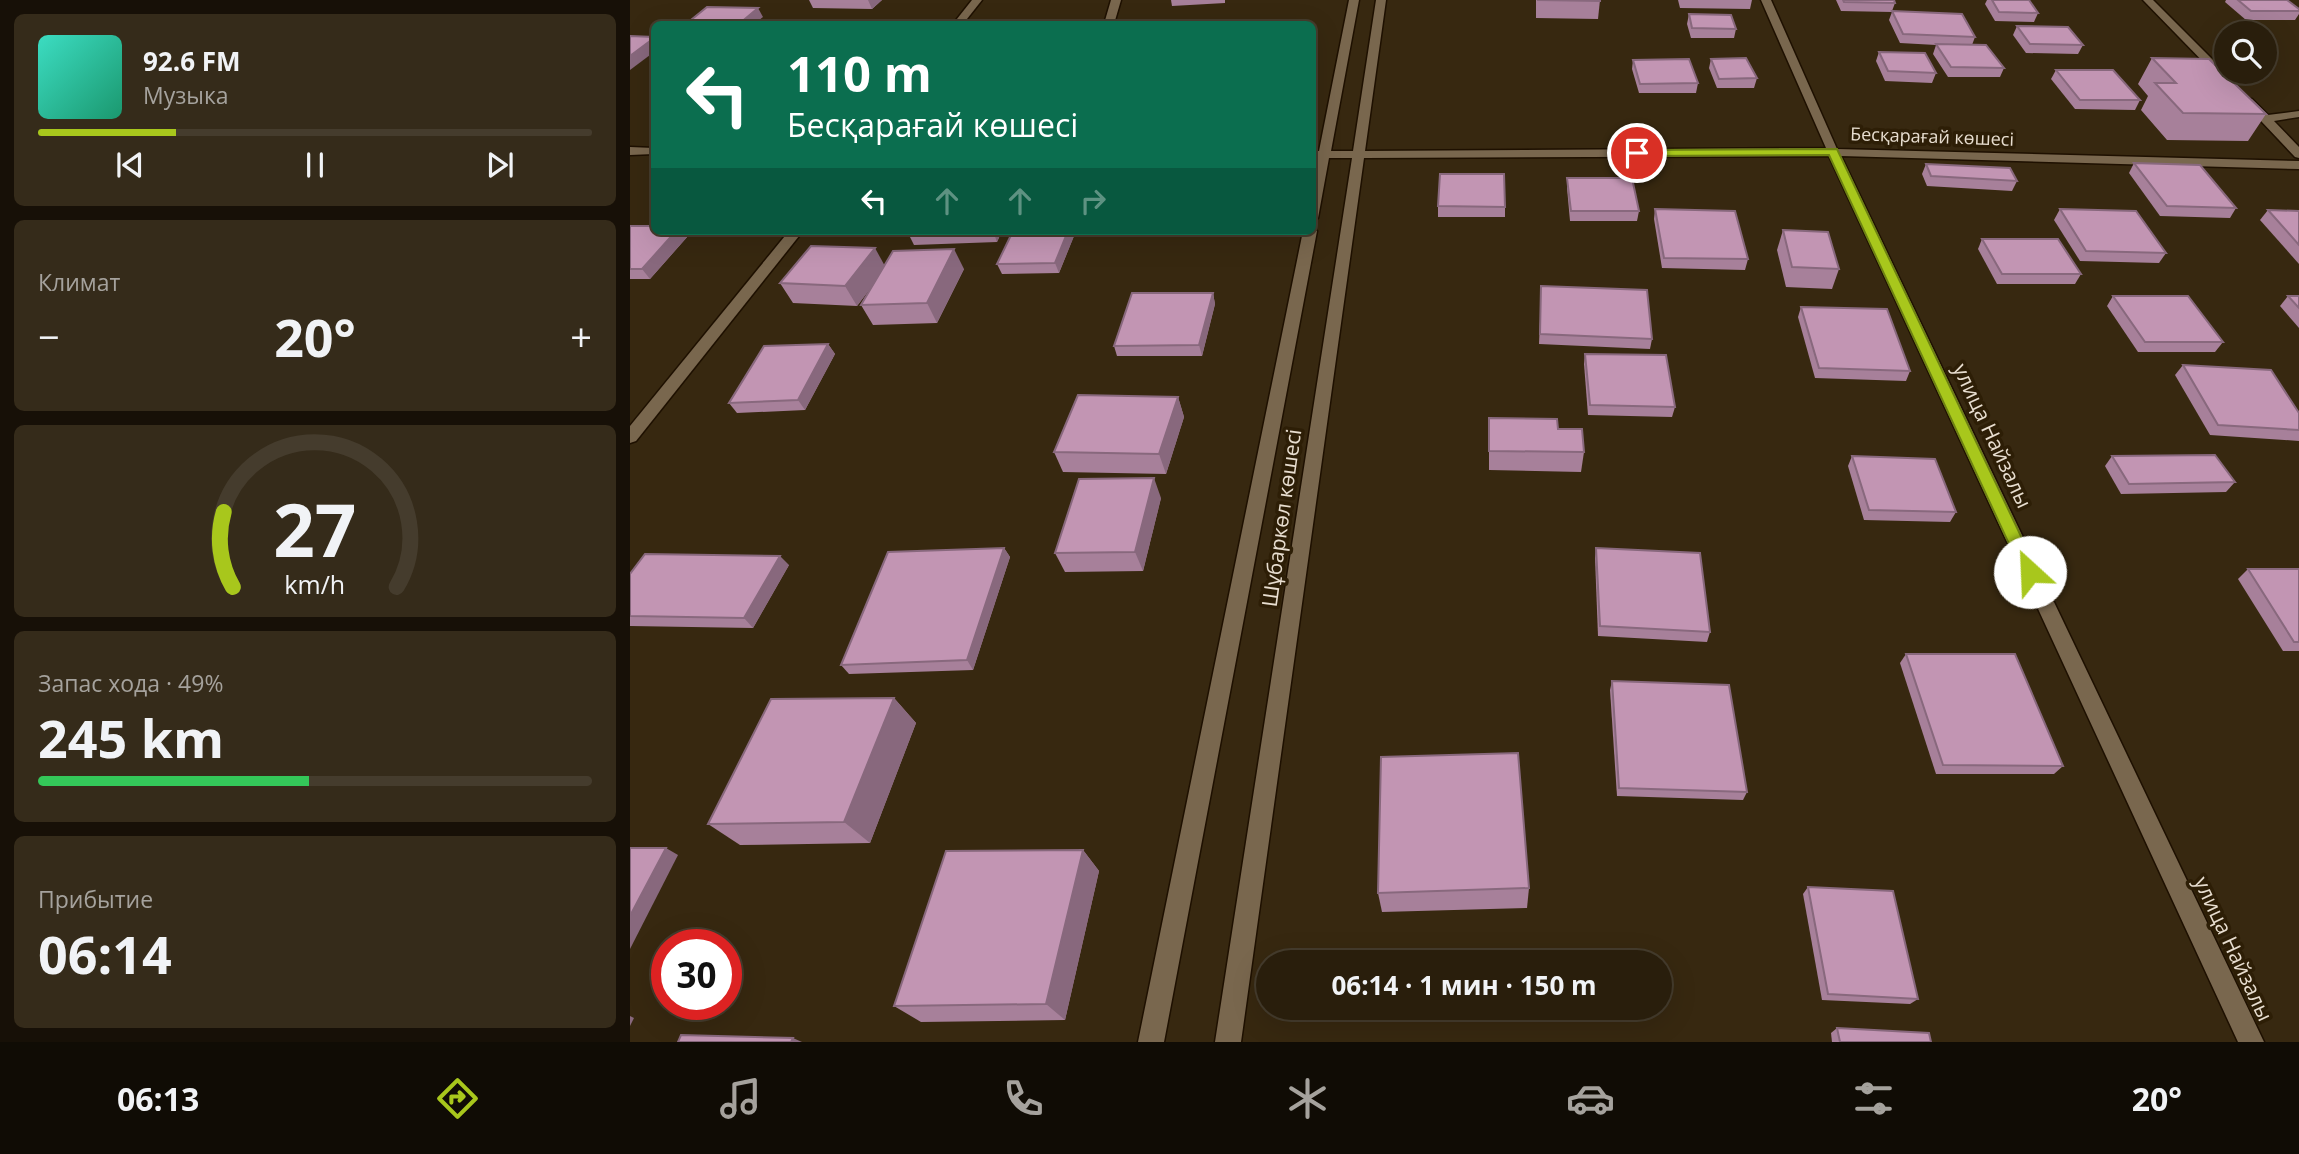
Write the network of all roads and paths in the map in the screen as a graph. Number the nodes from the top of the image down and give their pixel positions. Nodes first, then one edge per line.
1 (977, 0) edge
2 (1116, 0) edge
3 (1354, 0) edge
4 (1381, 0) edge
5 (1766, 0) edge
6 (2148, 0) edge
7 (960, 21) edge
8 (1111, 21) edge
9 (2214, 67) edge
10 (2237, 90) edge
11 (2299, 114) edge
12 (2266, 119) junction
13 (630, 151) edge
14 (651, 151) edge
15 (1833, 152) junction
16 (1319, 155) edge
17 (1358, 155) junction
18 (2299, 155) edge
19 (2299, 165) edge
20 (1316, 182) edge
21 (793, 235) edge
22 (1309, 235) edge
23 (630, 437) edge
24 (1151, 1042) edge
25 (1228, 1042) edge
26 (2251, 1042) edge

1 - 7 street
2 - 8 street
3 - 16 street
4 - 17 street, Шұбаркөл көшесі
5 - 15 street, улица Найзалы
6 - 9 street
10 - 12 street
11 - 12 street
12 - 18 street
13 - 14 street
15 - 17 street, Бесқарағай көшесі
15 - 19 street, Бесқарағай көшесі
15 - 26 street, улица Найзалы
16 - 17 street, Бесқарағай көшесі
16 - 20 street
17 - 25 street, Шұбаркөл көшесі
21 - 23 street
22 - 24 street, Шұбаркөл көшесі

